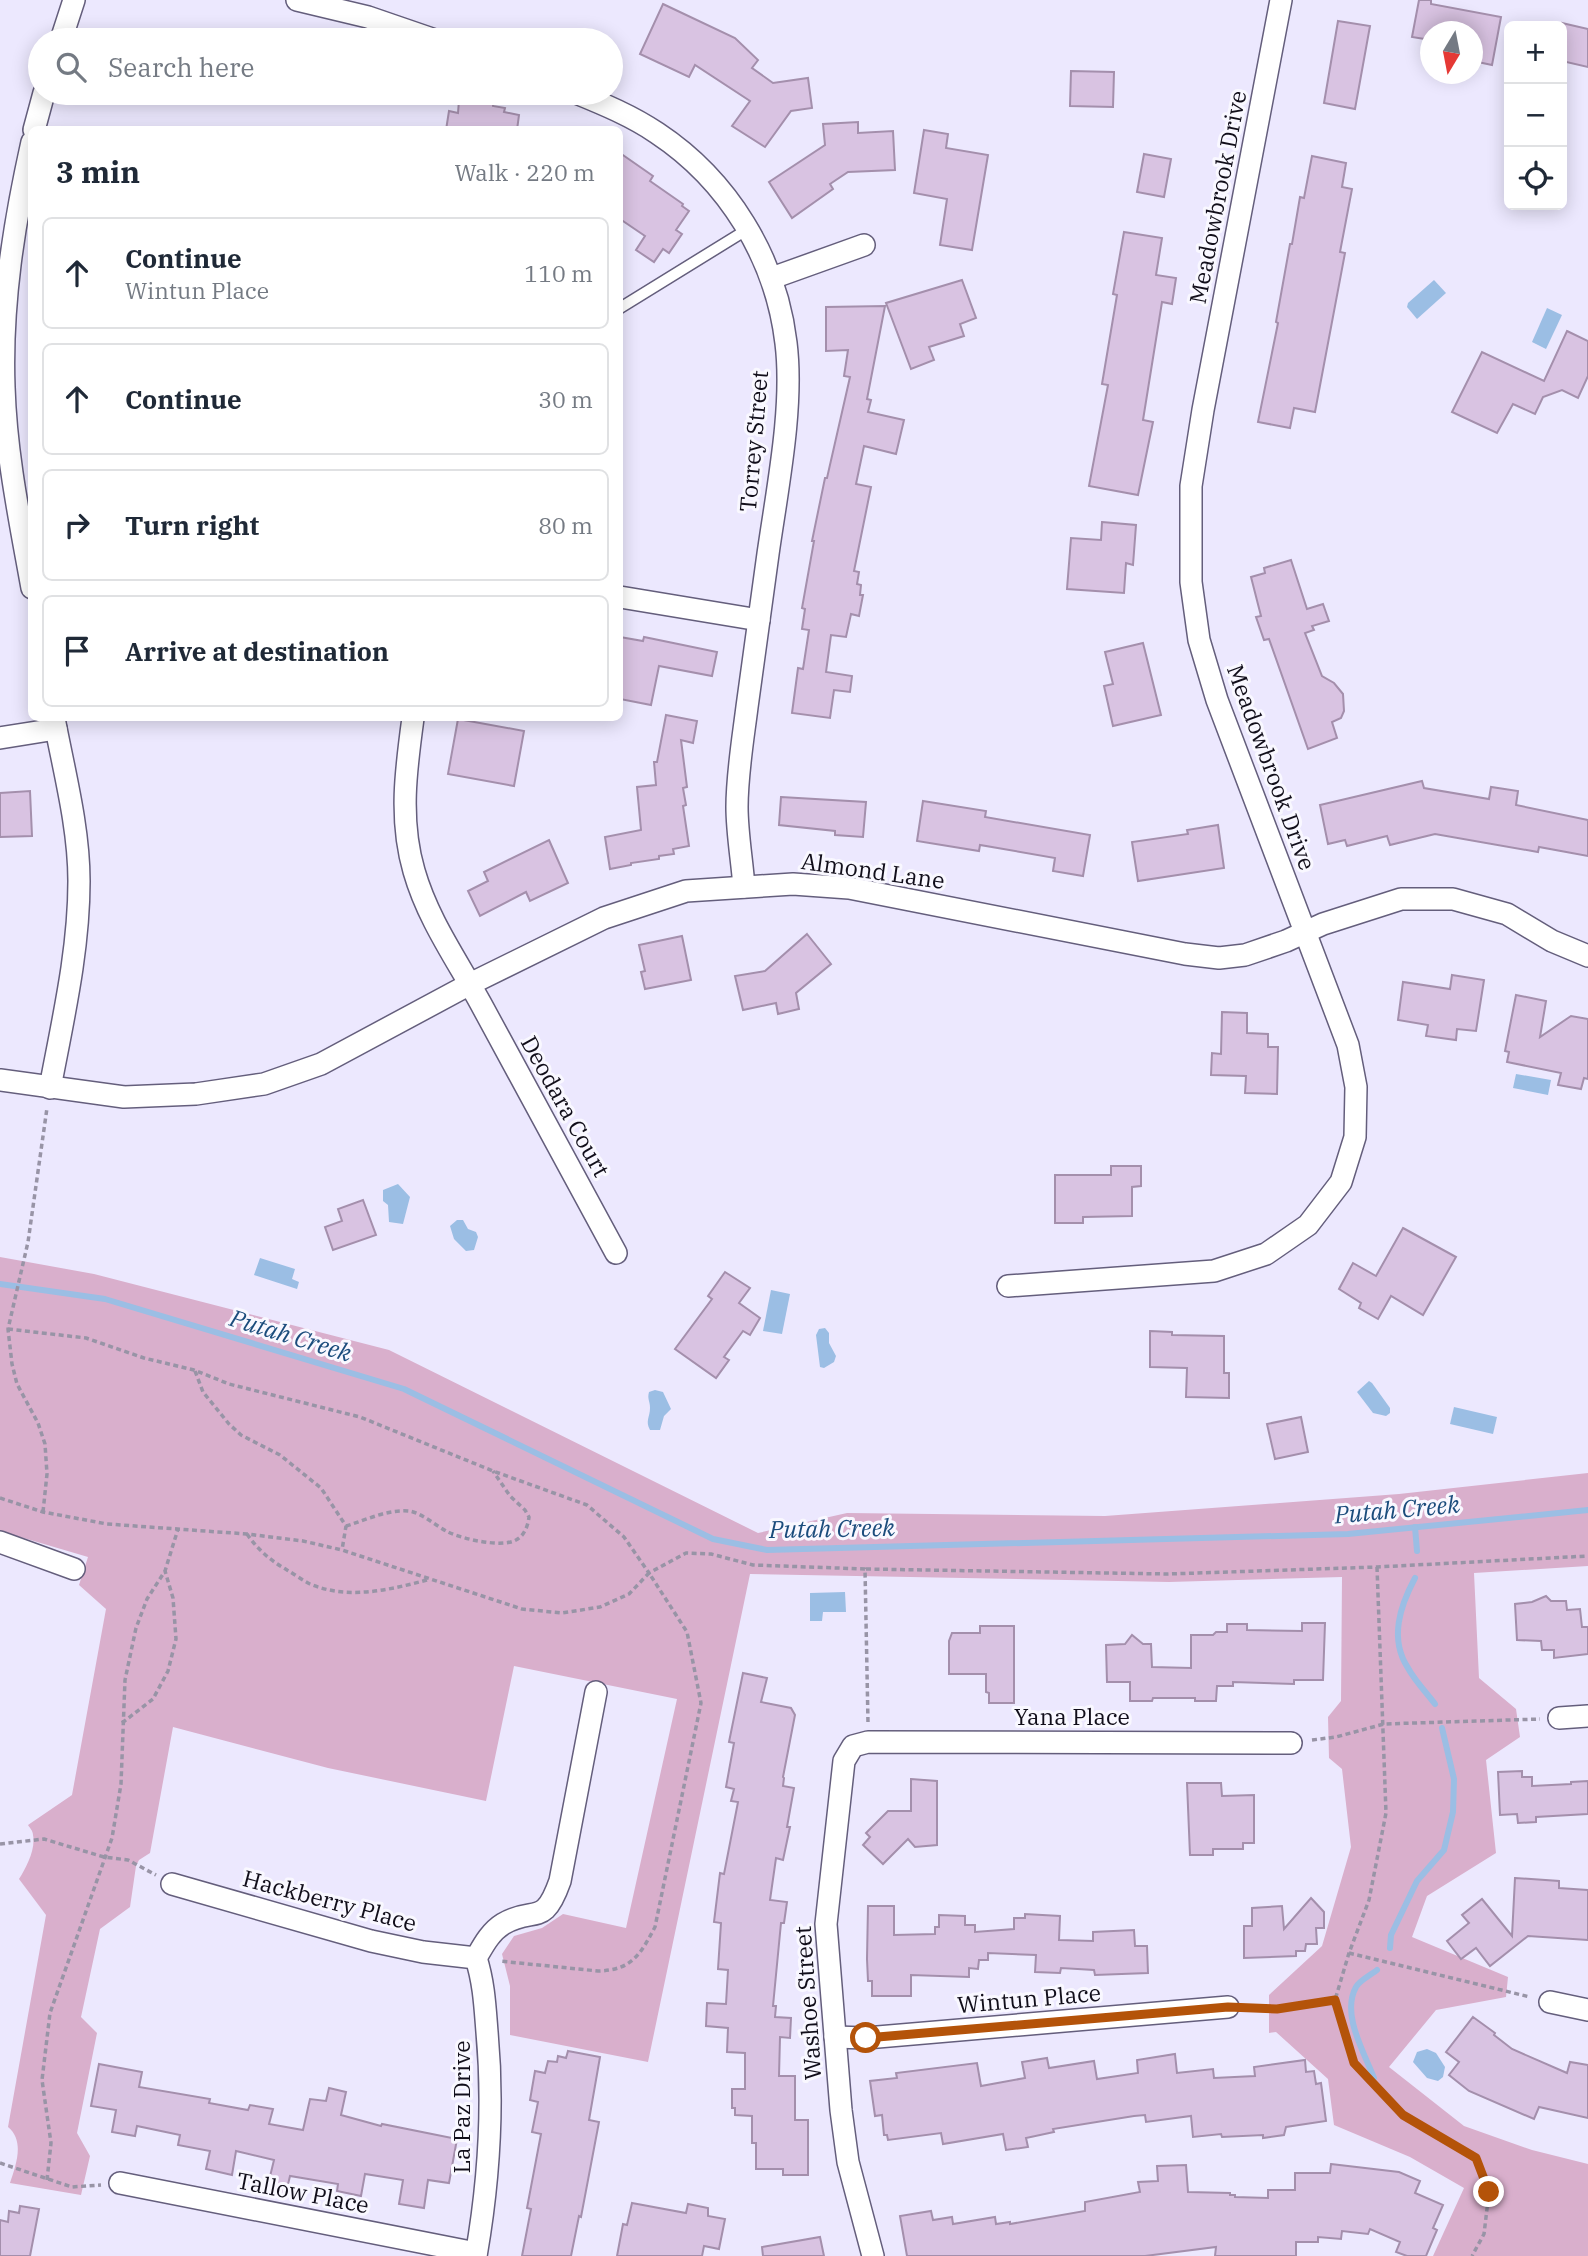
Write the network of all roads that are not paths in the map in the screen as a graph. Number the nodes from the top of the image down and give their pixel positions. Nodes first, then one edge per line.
1 (74, 0) edge
2 (297, 0) edge
3 (1281, 0) edge
4 (65, 28) edge
5 (398, 28) edge
6 (41, 105) edge
7 (605, 105) edge
8 (35, 126) edge
9 (28, 183) edge
10 (748, 229) junction
11 (22, 244) edge
12 (864, 245) dead end
13 (772, 278) junction
14 (623, 306) edge
15 (28, 545) edge
16 (623, 597) edge
17 (759, 620) junction
18 (413, 721) edge
19 (55, 723) edge
20 (0, 738) edge
21 (744, 887) junction
22 (1304, 933) junction
23 (1588, 956) edge
24 (470, 984) junction
25 (0, 1080) edge
26 (50, 1088) junction
27 (616, 1253) dead end
28 (1008, 1286) dead end
29 (0, 1542) edge
30 (74, 1569) dead end
31 (596, 1692) dead end
32 (1588, 1716) edge
33 (1559, 1718) road end
34 (1291, 1742) road end
35 (860, 1744) joint
36 (172, 1884) road end
37 (476, 1958) junction
38 (1550, 2002) road end
39 (1228, 2007) road end
40 (1588, 2010) edge
41 (835, 2037) junction
42 (120, 2183) road end
43 (476, 2254) edge
44 (873, 2256) edge

1 - 4 street
2 - 5 street
3 - 22 street, Meadowbrook Drive
6 - 8 street
7 - 10 street, Torrey Street
9 - 11 street
10 - 13 street, Torrey Street
10 - 14 lane
11 - 15 street
12 - 13 street
13 - 17 street, Torrey Street
16 - 17 street
17 - 21 street, Torrey Street
18 - 24 street, Deodara Court
19 - 20 street
19 - 26 street
21 - 22 street, Almond Lane
21 - 24 street, Almond Lane
22 - 23 street, Almond Lane
22 - 28 street, Meadowbrook Drive
24 - 26 street, Almond Lane
24 - 27 street, Deodara Court
25 - 26 street, Almond Lane
29 - 30 street
31 - 37 street
32 - 33 street
34 - 35 street, Yana Place
35 - 41 street, Washoe Street
36 - 37 street, Hackberry Place
37 - 43 street, La Paz Drive
38 - 40 street
39 - 41 street, Wintun Place
41 - 44 street, Washoe Street
42 - 43 street, Tallow Place

